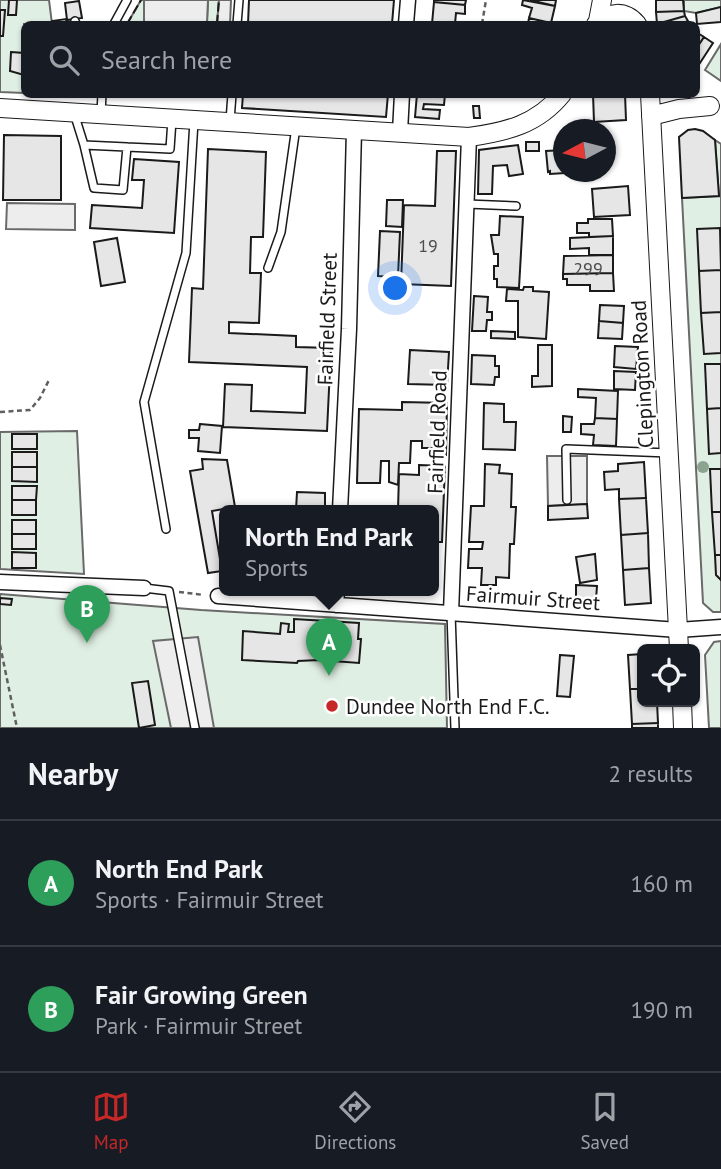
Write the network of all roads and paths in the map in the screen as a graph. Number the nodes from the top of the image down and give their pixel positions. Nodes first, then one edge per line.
1 (127, 0) edge
2 (239, 0) edge
3 (408, 0) edge
4 (486, 0) edge
5 (602, 0) edge
6 (632, 0) edge
7 (116, 21) edge
8 (237, 21) edge
9 (406, 21) edge
10 (482, 21) edge
11 (597, 21) edge
12 (599, 21) edge
13 (635, 21) edge
14 (637, 21) edge
15 (102, 98) edge
16 (232, 98) edge
17 (402, 98) edge
18 (558, 98) edge
19 (649, 98) edge
20 (709, 105) edge
21 (0, 108) edge
22 (74, 112) junction
23 (101, 114) junction
24 (651, 116) junction
25 (172, 118) junction
26 (194, 120) junction
27 (230, 122) junction
28 (296, 127) junction
29 (354, 130) junction
30 (400, 132) junction
31 (468, 137) junction
32 (84, 145) junction
33 (127, 147) junction
34 (466, 204) junction
35 (516, 206) dead end
36 (268, 268) dead end
37 (50, 378) dead end
38 (0, 412) edge
39 (669, 453) junction
40 (568, 500) dead end
41 (340, 505) edge
42 (166, 529) dead end
43 (0, 582) edge
44 (144, 588) joint
45 (169, 591) junction
46 (218, 596) joint
47 (336, 597) edge
48 (451, 613) junction
49 (721, 627) edge
50 (678, 630) junction
51 (679, 644) edge
52 (0, 645) edge
53 (682, 707) edge
54 (17, 728) edge
55 (195, 728) edge
56 (455, 728) edge
57 (683, 728) edge

1 - 7 lane
2 - 8 lane
3 - 9 street
4 - 10 path
5 - 11 street
6 - 14 street
12 - 13 street
15 - 23 lane
16 - 27 lane
17 - 30 street
18 - 31 street
19 - 24 street, Clepington Road
20 - 24 street
21 - 22 street
22 - 23 street
22 - 32 lane
23 - 25 street
24 - 39 street, Clepington Road
25 - 26 street
25 - 33 lane
26 - 27 street
26 - 42 lane
27 - 28 street
28 - 29 street
28 - 36 lane
29 - 30 street
29 - 41 street, Fairfield Street
30 - 31 street
31 - 34 street, Fairfield Road
32 - 33 lane
32 - 33 lane
34 - 35 lane
34 - 48 street, Fairfield Road
37 - 38 path
39 - 40 lane
39 - 50 street, Clepington Road
43 - 44 street
44 - 45 lane
45 - 46 path
45 - 55 lane
46 - 47 street, Fairmuir Street
47 - 48 street, Fairmuir Street
48 - 50 street, Fairmuir Street
48 - 56 lane, Fairfield Road
49 - 50 street, Fairmuir Street
50 - 51 street, Clepington Road
52 - 54 path
53 - 57 street

